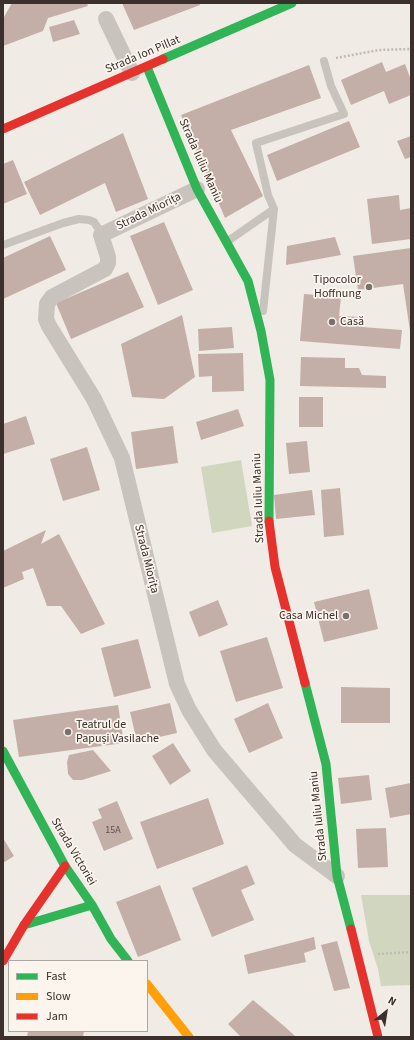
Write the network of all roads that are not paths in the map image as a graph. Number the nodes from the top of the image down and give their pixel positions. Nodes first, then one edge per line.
1 (292, 3) edge
2 (106, 19) dead end
3 (324, 61) road end
4 (147, 67) junction
5 (132, 74) junction
6 (3, 129) edge
7 (197, 189) junction
8 (274, 209) junction
9 (101, 235) junction
10 (226, 242) junction
11 (3, 245) edge
12 (261, 331) junction
13 (3, 751) edge
14 (65, 866) junction
15 (337, 876) junction
16 (92, 905) junction
17 (24, 925) junction
18 (127, 960) edge
19 (3, 961) edge
20 (148, 985) edge
21 (189, 1037) edge
22 (378, 1037) edge

1 - 4 street, Strada Ion Pillat
2 - 5 street
3 - 8 lane
4 - 5 street, Strada Ion Pillat
4 - 7 street, Strada Iuliu Maniu
5 - 6 street, Strada Ion Pillat
7 - 9 street, Strada Miorița
7 - 10 street, Strada Iuliu Maniu
8 - 10 lane
8 - 12 lane
9 - 11 lane, Strada Miorița
9 - 15 street, Strada Miorița
10 - 12 street, Strada Iuliu Maniu
12 - 15 street, Strada Iuliu Maniu
13 - 14 street, Strada Victoriei
14 - 16 street, Strada Victoriei
14 - 17 street
15 - 22 street, Strada Iuliu Maniu
16 - 17 street
16 - 18 street, Strada Victoriei
17 - 19 street
20 - 21 street

